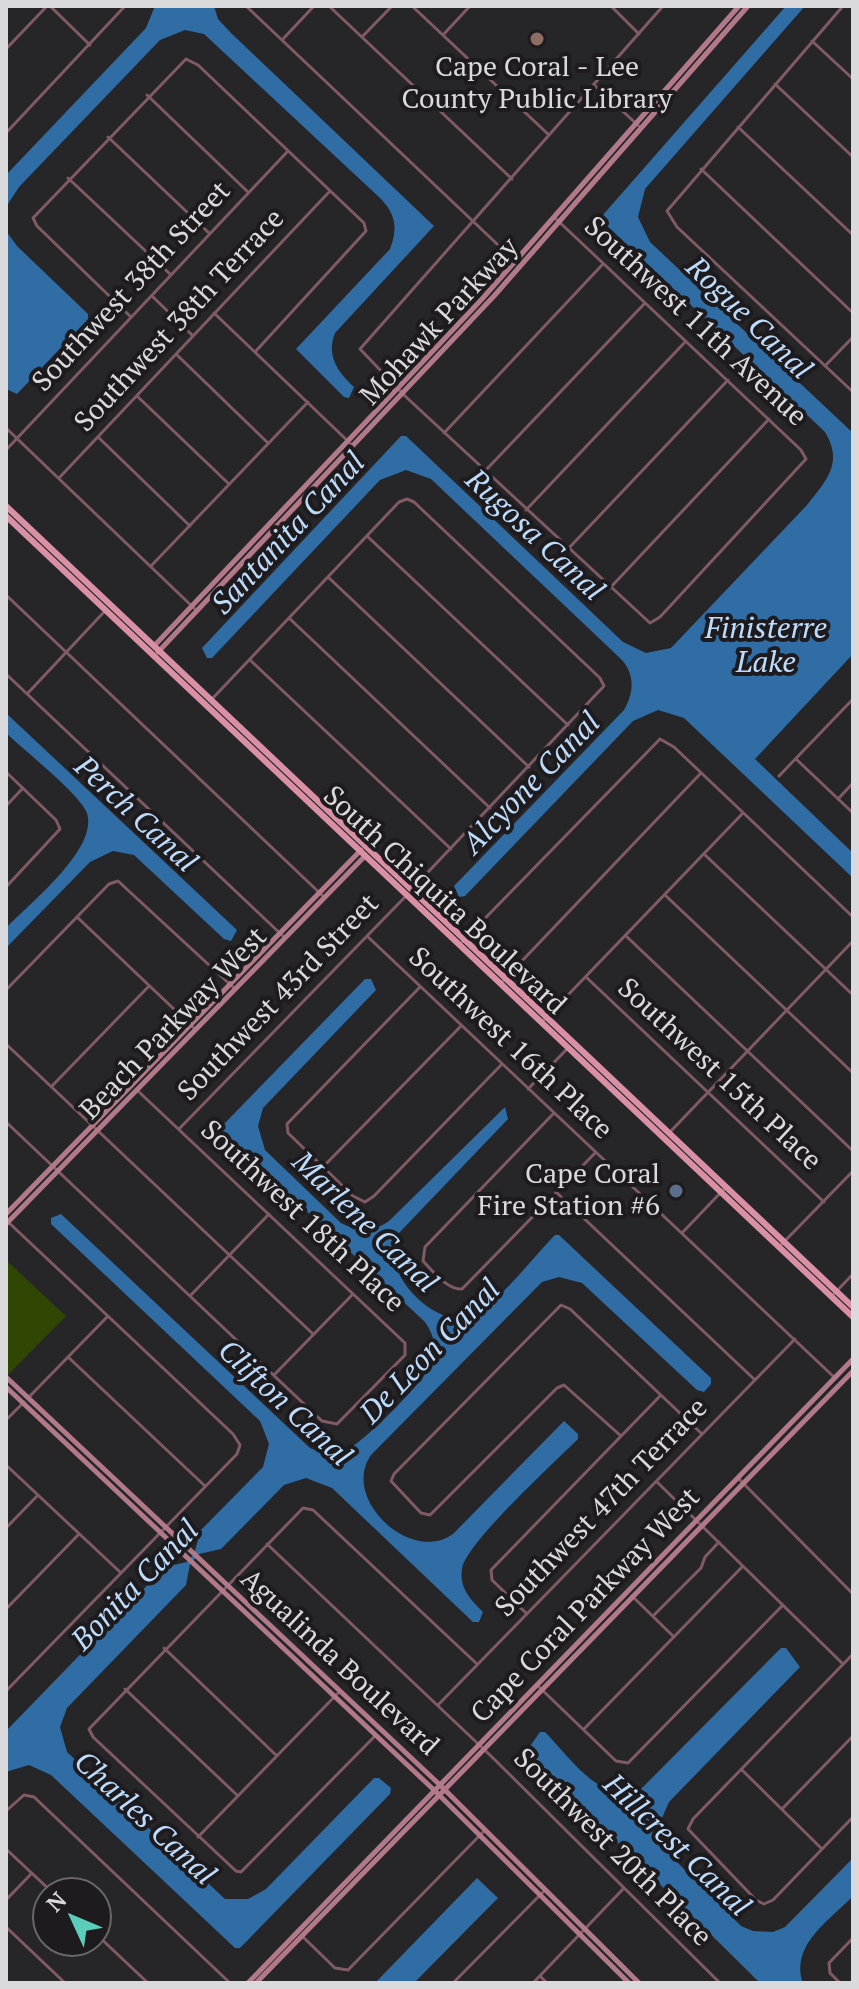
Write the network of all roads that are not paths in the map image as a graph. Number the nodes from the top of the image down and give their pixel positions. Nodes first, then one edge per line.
1 (49, 6) edge
2 (125, 6) edge
3 (246, 6) edge
4 (314, 6) edge
5 (329, 6) edge
6 (392, 6) edge
7 (412, 6) edge
8 (470, 6) edge
9 (611, 6) edge
10 (663, 6) edge
11 (739, 6) edge
12 (748, 6) edge
13 (843, 6) edge
14 (639, 34) junction
15 (443, 35) junction
16 (362, 37) junction
17 (282, 40) junction
18 (812, 41) junction
19 (90, 45) junction
20 (6, 49) edge
21 (853, 79) edge
22 (775, 84) junction
23 (594, 85) junction
24 (147, 95) junction
25 (638, 126) junction
26 (738, 127) junction
27 (6, 133) edge
28 (549, 136) junction
29 (108, 137) junction
30 (288, 151) junction
31 (853, 157) edge
32 (701, 169) junction
33 (68, 178) junction
34 (512, 179) junction
35 (330, 191) junction
36 (249, 193) junction
37 (556, 219) junction
38 (474, 222) junction
39 (210, 234) junction
40 (853, 235) edge
41 (604, 263) junction
42 (517, 264) junction
43 (171, 275) junction
44 (152, 296) junction
45 (645, 303) junction
46 (214, 313) junction
47 (853, 313) edge
48 (131, 317) junction
49 (193, 335) junction
50 (853, 337) edge
51 (686, 341) junction
52 (255, 352) junction
53 (176, 354) junction
54 (825, 366) junction
55 (728, 380) junction
56 (400, 391) junction
57 (853, 392) edge
58 (137, 396) junction
59 (308, 402) junction
60 (769, 419) junction
61 (6, 428) edge
62 (444, 433) junction
63 (98, 437) junction
64 (17, 438) junction
65 (268, 443) junction
66 (351, 443) junction
67 (6, 450) edge
68 (485, 471) junction
69 (59, 478) junction
70 (229, 484) junction
71 (6, 506) edge
72 (526, 510) junction
73 (6, 516) edge
74 (190, 526) junction
75 (367, 536) junction
76 (568, 549) junction
77 (151, 566) junction
78 (328, 577) junction
79 (609, 589) junction
80 (6, 595) edge
81 (107, 608) junction
82 (195, 608) junction
83 (289, 618) junction
84 (66, 652) junction
85 (153, 652) junction
86 (250, 660) junction
87 (6, 674) edge
88 (27, 694) junction
89 (853, 699) edge
90 (208, 704) junction
91 (569, 726) junction
92 (796, 759) junction
93 (529, 767) junction
94 (6, 772) edge
95 (701, 773) junction
96 (779, 776) dead end
97 (853, 783) edge
98 (23, 788) junction
99 (838, 799) junction
100 (6, 806) edge
101 (490, 808) junction
102 (743, 813) junction
103 (853, 813) edge
104 (451, 849) junction
105 (365, 851) junction
106 (704, 854) junction
107 (6, 887) edge
108 (409, 893) junction
109 (322, 895) junction
110 (665, 895) junction
111 (77, 917) junction
112 (853, 917) edge
113 (283, 936) junction
114 (367, 936) junction
115 (626, 936) junction
116 (853, 941) edge
117 (461, 942) junction
118 (826, 969) junction
119 (586, 977) junction
120 (502, 981) junction
121 (149, 986) junction
122 (233, 987) junction
123 (420, 987) junction
124 (6, 990) edge
125 (853, 995) edge
126 (787, 1010) junction
127 (544, 1020) junction
128 (461, 1025) junction
129 (193, 1028) junction
130 (6, 1044) edge
131 (571, 1045) junction
132 (747, 1051) junction
133 (502, 1064) junction
134 (853, 1073) edge
135 (51, 1087) junction
136 (135, 1088) junction
137 (528, 1089) junction
138 (708, 1092) junction
139 (554, 1113) junction
140 (6, 1122) edge
141 (95, 1128) junction
142 (179, 1129) junction
143 (666, 1135) junction
144 (853, 1151) edge
145 (596, 1152) junction
146 (323, 1167) junction
147 (56, 1169) junction
148 (853, 1171) edge
149 (724, 1190) junction
150 (557, 1192) junction
151 (824, 1202) junction
152 (269, 1214) junction
153 (6, 1220) edge
154 (682, 1233) junction
155 (782, 1244) junction
156 (229, 1255) junction
157 (853, 1274) edge
158 (353, 1294) junction
159 (834, 1294) junction
160 (190, 1296) junction
161 (853, 1307) edge
162 (108, 1316) junction
163 (853, 1317) edge
164 (313, 1334) junction
165 (795, 1339) junction
166 (68, 1357) junction
167 (853, 1359) edge
168 (853, 1371) edge
169 (274, 1375) junction
170 (6, 1377) edge
171 (835, 1378) junction
172 (755, 1380) junction
173 (6, 1387) edge
174 (822, 1391) junction
175 (661, 1395) junction
176 (26, 1400) junction
177 (808, 1417) junction
178 (796, 1418) junction
179 (6, 1420) edge
180 (702, 1434) junction
181 (621, 1436) junction
182 (776, 1450) junction
183 (6, 1465) edge
184 (738, 1478) junction
185 (656, 1482) junction
186 (744, 1484) junction
187 (205, 1486) junction
188 (38, 1495) junction
189 (699, 1522) junction
190 (6, 1528) edge
191 (163, 1529) junction
192 (79, 1534) junction
193 (719, 1542) junction
194 (267, 1544) junction
195 (191, 1556) junction
196 (743, 1566) junction
197 (121, 1573) junction
198 (224, 1587) junction
199 (853, 1594) edge
200 (632, 1596) junction
201 (783, 1605) junction
202 (6, 1609) edge
203 (527, 1614) junction
204 (653, 1616) junction
205 (674, 1637) junction
206 (164, 1648) junction
207 (853, 1654) edge
208 (477, 1664) junction
209 (843, 1664) junction
210 (540, 1687) junction
211 (125, 1689) junction
212 (6, 1691) edge
213 (337, 1694) junction
214 (438, 1705) junction
215 (583, 1729) junction
216 (378, 1732) junction
217 (853, 1736) edge
218 (481, 1747) junction
219 (277, 1756) junction
220 (741, 1769) junction
221 (439, 1790) junction
222 (238, 1796) junction
223 (782, 1809) junction
224 (6, 1811) edge
225 (853, 1817) edge
226 (482, 1833) junction
227 (198, 1837) junction
228 (6, 1849) edge
229 (822, 1849) junction
230 (32, 1874) junction
231 (35, 1877) edge
232 (624, 1888) junction
233 (542, 1892) junction
234 (6, 1900) edge
235 (6, 1927) edge
236 (582, 1932) junction
237 (300, 1934) junction
238 (853, 1938) edge
239 (112, 1949) edge
240 (540, 1976) junction
241 (65, 1983) edge
242 (148, 1983) edge
243 (230, 1983) edge
244 (248, 1983) edge
245 (256, 1983) edge
246 (453, 1983) edge
247 (533, 1983) edge
248 (547, 1983) edge
249 (629, 1983) edge
250 (639, 1983) edge
251 (720, 1983) edge
252 (840, 1983) edge

1 - 19 street
1 - 20 street
2 - 19 street
3 - 17 street
4 - 17 street
5 - 16 street
6 - 16 street
7 - 15 street
8 - 15 street
9 - 14 street
10 - 14 street
11 - 25 street, Mohawk Parkway
12 - 25 street, Mohawk Parkway
13 - 18 street
14 - 23 street
15 - 28 street
16 - 34 street
17 - 38 street
18 - 21 street
18 - 22 street
19 - 27 street
22 - 26 street
22 - 31 street
23 - 25 street
23 - 28 street
24 - 29 street
24 - 30 street
24 - 36 street
25 - 37 street, Mohawk Parkway
26 - 32 street
26 - 40 street
28 - 34 street
29 - 33 street
29 - 39 street
30 - 35 street
30 - 36 street, Southwest 38th Street
32 - 47 street
32 - 54 street
33 - 43 street
33 - 48 street
34 - 38 street
35 - 46 street, Southwest 38th Terrace
35 - 52 street
36 - 39 street, Southwest 38th Street
37 - 41 street, Southwest 11th Avenue
37 - 42 street, Mohawk Parkway
38 - 42 street
38 - 56 street
39 - 43 street, Southwest 38th Street
41 - 45 street, Southwest 11th Avenue
41 - 62 street
42 - 56 street, Mohawk Parkway
43 - 44 street, Southwest 38th Street
44 - 48 street, Southwest 38th Street
44 - 49 street
45 - 51 street, Southwest 11th Avenue
45 - 68 street
46 - 49 street, Southwest 38th Terrace
46 - 52 street
48 - 64 street, Southwest 38th Street
49 - 53 street, Southwest 38th Terrace
50 - 54 street
51 - 55 street, Southwest 11th Avenue
51 - 72 street
52 - 59 street
53 - 58 street, Southwest 38th Terrace
53 - 65 street
54 - 57 street
55 - 60 street, Southwest 11th Avenue
55 - 76 street
56 - 62 street
56 - 66 street, Mohawk Parkway
58 - 63 street, Southwest 38th Terrace
58 - 70 street
59 - 65 street
59 - 66 street
60 - 79 street
60 - 79 street, Southwest 11th Avenue
61 - 64 street
62 - 68 street
63 - 69 street, Southwest 38th Terrace
63 - 74 street
64 - 67 street, Southwest 38th Street
64 - 69 street
65 - 70 street
66 - 82 street, Mohawk Parkway
68 - 72 street
69 - 77 street
70 - 74 street
71 - 81 main road, South Chiquita Boulevard
72 - 76 street
73 - 81 main road, South Chiquita Boulevard
74 - 77 street
75 - 78 street
75 - 91 street
75 - 91 street, Southwest 43rd Street
76 - 79 street
77 - 82 street
78 - 83 street
78 - 93 street
80 - 84 street
81 - 84 street
81 - 85 main road, South Chiquita Boulevard
82 - 85 street, Mohawk Parkway
83 - 86 street
83 - 101 street
84 - 88 street
84 - 109 street
85 - 90 main road, South Chiquita Boulevard
86 - 90 street
86 - 104 street
87 - 88 street
88 - 113 street
89 - 92 street
90 - 105 main road, South Chiquita Boulevard
91 - 93 street, Southwest 43rd Street
92 - 96 street
92 - 99 street
93 - 101 street, Southwest 43rd Street
94 - 98 street
95 - 102 street
95 - 117 street
95 - 120 street
97 - 99 street
98 - 100 street
98 - 107 street
99 - 103 street
101 - 104 street, Southwest 43rd Street
102 - 106 street
102 - 112 street
104 - 108 street, Southwest 43rd Street
105 - 108 main road, South Chiquita Boulevard
105 - 109 street, Beach Parkway West
106 - 110 street
106 - 118 street
108 - 114 street, Southwest 43rd Street
108 - 117 main road, South Chiquita Boulevard
109 - 113 street, Beach Parkway West
110 - 115 street
110 - 126 street
111 - 121 street
111 - 122 street
111 - 124 street
113 - 122 street, Beach Parkway West
114 - 123 street, Southwest 16th Place
114 - 142 street, Southwest 43rd Street
115 - 119 street
115 - 132 street
116 - 118 street
117 - 120 main road, South Chiquita Boulevard
118 - 125 street
118 - 126 street
119 - 127 street
119 - 138 street, Southwest 15th Place
120 - 127 main road, South Chiquita Boulevard
121 - 129 street
121 - 135 street
122 - 129 street, Beach Parkway West
123 - 128 street, Southwest 16th Place
123 - 146 street
126 - 132 street
126 - 134 street
127 - 131 main road, South Chiquita Boulevard
128 - 133 street, Southwest 16th Place
128 - 146 street
129 - 136 street, Beach Parkway West
130 - 135 street
131 - 137 street
131 - 143 main road, South Chiquita Boulevard
132 - 138 street
132 - 144 street
133 - 137 street, Southwest 16th Place
133 - 146 street
135 - 141 street
136 - 141 street, Beach Parkway West
136 - 142 street, Southwest 18th Place
137 - 139 street, Southwest 16th Place
138 - 143 street
138 - 151 street, Southwest 15th Place
139 - 145 street, Southwest 16th Place
139 - 150 street
140 - 147 street
141 - 147 street, Beach Parkway West
141 - 156 street
142 - 152 street, Southwest 18th Place
143 - 149 main road, South Chiquita Boulevard
145 - 150 street
145 - 154 street, Southwest 16th Place
147 - 153 street, Beach Parkway West
147 - 160 street
148 - 151 street
149 - 154 street
149 - 155 main road, South Chiquita Boulevard
150 - 172 street
151 - 155 street
152 - 156 street
152 - 158 street, Southwest 18th Place
153 - 162 street
154 - 165 street, Southwest 16th Place
155 - 159 main road, South Chiquita Boulevard
156 - 160 street
156 - 164 street
157 - 159 street
158 - 164 street
158 - 169 street, Southwest 18th Place
159 - 161 main road, South Chiquita Boulevard
159 - 163 main road, South Chiquita Boulevard
160 - 169 street
162 - 166 street
162 - 187 street
164 - 169 street
165 - 171 street, Southwest 16th Place
165 - 172 street, Southwest 47th Terrace
166 - 176 street
166 - 187 street
167 - 171 street, Cape Coral Parkway West
168 - 177 street, Cape Coral Parkway West
170 - 176 street, Agualinda Boulevard
171 - 174 street, Cape Coral Parkway West
172 - 180 street, Southwest 47th Terrace
173 - 176 street, Agualinda Boulevard
174 - 177 street
174 - 178 street, Cape Coral Parkway West
175 - 180 street
175 - 181 street
175 - 181 street
176 - 179 street
176 - 191 street, Agualinda Boulevard
177 - 182 street, Cape Coral Parkway West
178 - 182 street
178 - 184 street, Cape Coral Parkway West
180 - 185 street, Southwest 47th Terrace
181 - 203 street
182 - 186 street, Cape Coral Parkway West
183 - 188 street
184 - 186 street
184 - 189 street, Cape Coral Parkway West
185 - 189 street
185 - 203 street, Southwest 47th Terrace
186 - 189 street, Cape Coral Parkway West
186 - 199 street
187 - 191 street
188 - 190 street
188 - 192 street
189 - 193 street
189 - 200 street, Cape Coral Parkway West
189 - 210 street, Cape Coral Parkway West
191 - 195 street, Agualinda Boulevard
191 - 197 street
192 - 197 street
192 - 202 street
193 - 196 street
193 - 204 street
194 - 198 street
194 - 208 street
194 - 214 street, Southwest 20th Place
195 - 198 street, Agualinda Boulevard
195 - 198 street, Agualinda Boulevard
196 - 201 street
196 - 205 street
197 - 212 street
198 - 206 street
198 - 213 street, Agualinda Boulevard
200 - 204 street
200 - 210 street, Cape Coral Parkway West
201 - 209 street
201 - 215 street
203 - 208 street, Southwest 47th Terrace
204 - 205 street
205 - 215 street
206 - 211 street
206 - 219 street
207 - 209 street
208 - 214 street, Southwest 47th Terrace
209 - 220 street
210 - 215 street
210 - 218 street, Cape Coral Parkway West
211 - 222 street
211 - 227 street
213 - 216 street, Agualinda Boulevard
213 - 219 street
214 - 218 street, Southwest 20th Place
216 - 221 street, Agualinda Boulevard
216 - 227 street
217 - 223 street
218 - 221 street, Cape Coral Parkway West
218 - 232 street, Southwest 20th Place
219 - 222 street
220 - 223 street
220 - 229 street
221 - 226 street, Agualinda Boulevard
221 - 237 street, Cape Coral Parkway West
222 - 227 street
223 - 229 street
224 - 243 street
225 - 229 street
226 - 233 street, Agualinda Boulevard
226 - 237 street
228 - 230 street
230 - 231 street
230 - 234 street
232 - 236 street
232 - 251 street, Southwest 20th Place
233 - 236 street, Agualinda Boulevard
233 - 246 street
235 - 241 street
236 - 240 street
236 - 249 street, Agualinda Boulevard
236 - 250 street, Agualinda Boulevard
237 - 244 street, Cape Coral Parkway West
237 - 245 street, Cape Coral Parkway West
238 - 252 street
239 - 242 street
240 - 247 street
240 - 248 street

